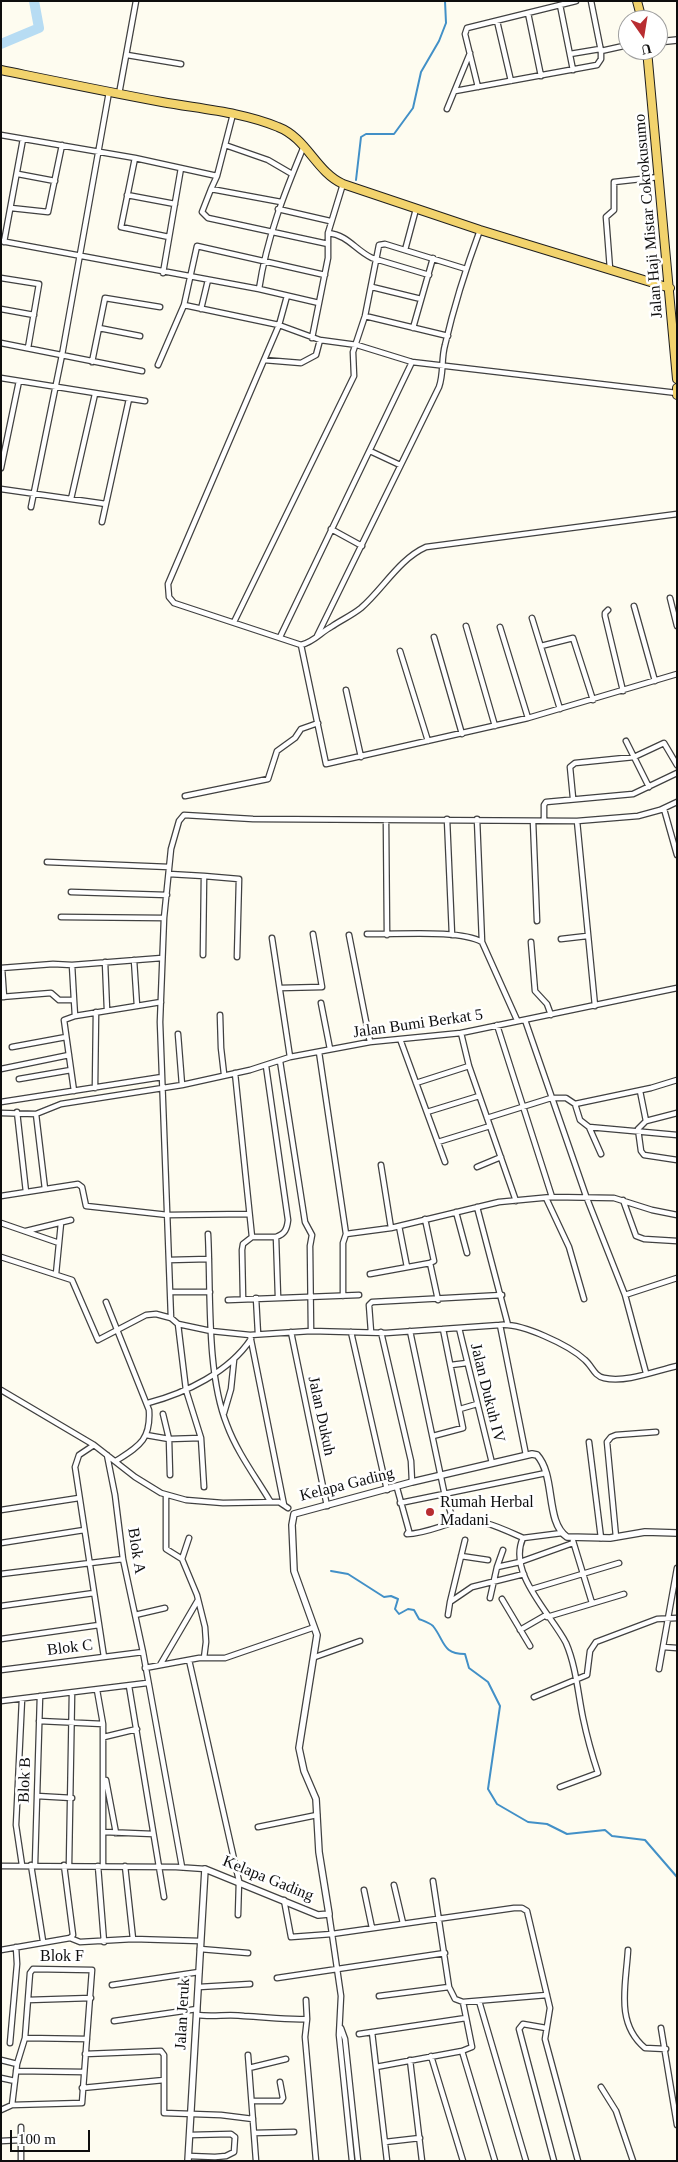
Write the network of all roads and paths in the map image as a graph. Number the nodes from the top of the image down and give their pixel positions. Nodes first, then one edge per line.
1 (136, 1) edge
2 (576, 1) edge
3 (591, 1) edge
4 (560, 5) junction
5 (528, 13) junction
6 (497, 21) junction
7 (618, 47) edge
8 (600, 50) junction
9 (470, 52) junction
10 (570, 54) junction
11 (127, 55) junction
12 (649, 60) edge
13 (181, 64) dead end
14 (1, 70) edge
15 (573, 70) junction
16 (541, 76) junction
17 (511, 81) junction
18 (478, 87) junction
19 (455, 91) junction
20 (109, 92) junction
21 (119, 94) junction
22 (447, 109) dead end
23 (233, 114) junction
24 (1, 135) edge
25 (23, 138) junction
26 (225, 145) junction
27 (62, 146) junction
28 (304, 146) junction
29 (97, 151) junction
30 (135, 158) junction
31 (181, 168) junction
32 (18, 174) junction
33 (292, 174) junction
34 (217, 176) junction
35 (660, 177) junction
36 (55, 181) junction
37 (343, 184) junction
38 (211, 189) junction
39 (127, 195) junction
40 (281, 202) junction
41 (174, 204) junction
42 (11, 208) junction
43 (278, 209) junction
44 (416, 210) junction
45 (330, 221) junction
46 (480, 230) junction
47 (272, 231) junction
48 (328, 233) junction
49 (169, 237) junction
50 (2, 242) edge
51 (328, 244) junction
52 (405, 250) junction
53 (80, 255) junction
54 (433, 258) junction
55 (376, 259) junction
56 (264, 260) junction
57 (466, 269) junction
58 (610, 269) junction
59 (163, 273) junction
60 (325, 275) junction
61 (428, 275) junction
62 (192, 276) junction
63 (1, 278) edge
64 (208, 280) junction
65 (372, 287) junction
66 (670, 288) junction
67 (259, 289) junction
68 (287, 296) junction
69 (421, 299) junction
70 (319, 303) junction
71 (184, 305) junction
72 (160, 307) dead end
73 (1, 309) edge
74 (201, 309) junction
75 (34, 315) junction
76 (365, 316) junction
77 (279, 325) junction
78 (99, 328) junction
79 (414, 328) junction
80 (140, 336) dead end
81 (448, 336) junction
82 (312, 338) junction
83 (320, 340) junction
84 (1, 343) edge
85 (357, 345) junction
86 (28, 348) junction
87 (62, 355) junction
88 (264, 360) junction
89 (92, 362) junction
90 (412, 362) junction
91 (158, 365) dead end
92 (443, 365) junction
93 (142, 371) dead end
94 (1, 378) edge
95 (677, 379) edge
96 (19, 381) junction
97 (56, 387) junction
98 (677, 388) edge
99 (95, 394) junction
100 (677, 394) edge
101 (129, 399) junction
102 (144, 401) dead end
103 (370, 451) junction
104 (400, 465) junction
105 (1, 468) edge
106 (1, 489) edge
107 (34, 494) junction
108 (71, 499) junction
109 (106, 504) junction
110 (31, 507) dead end
111 (677, 514) edge
112 (102, 522) dead end
113 (331, 529) junction
114 (362, 546) junction
115 (670, 598) dead end
116 (634, 606) dead end
117 (608, 610) dead end
118 (532, 618) dead end
119 (234, 622) junction
120 (466, 626) dead end
121 (677, 626) edge
122 (500, 627) dead end
123 (280, 637) junction
124 (434, 637) dead end
125 (316, 639) junction
126 (301, 645) junction
127 (541, 646) junction
128 (400, 651) dead end
129 (677, 674) edge
130 (655, 681) junction
131 (346, 690) dead end
132 (623, 690) junction
133 (592, 700) junction
134 (560, 709) junction
135 (528, 718) junction
136 (318, 723) junction
137 (494, 726) junction
138 (462, 734) junction
139 (626, 741) dead end
140 (428, 742) junction
141 (361, 757) junction
142 (634, 758) junction
143 (676, 761) edge
144 (677, 774) edge
145 (649, 787) junction
146 (184, 796) dead end
147 (573, 798) junction
148 (677, 802) edge
149 (664, 808) junction
150 (447, 819) junction
151 (477, 819) junction
152 (386, 820) junction
153 (533, 821) junction
154 (544, 821) junction
155 (577, 821) junction
156 (677, 856) edge
157 (47, 862) dead end
158 (169, 867) junction
159 (169, 874) junction
160 (204, 876) junction
161 (71, 892) dead end
162 (166, 895) junction
163 (61, 917) dead end
164 (164, 918) junction
165 (537, 921) dead end
166 (313, 934) dead end
167 (367, 934) dead end
168 (349, 935) dead end
169 (387, 935) junction
170 (452, 935) junction
171 (587, 936) junction
172 (272, 938) dead end
173 (561, 939) dead end
174 (482, 942) junction
175 (530, 942) dead end
176 (203, 955) dead end
177 (237, 957) dead end
178 (162, 958) junction
179 (134, 960) junction
180 (105, 962) junction
181 (72, 965) junction
182 (2, 968) edge
183 (280, 988) junction
184 (677, 988) edge
185 (3, 997) edge
186 (74, 1000) junction
187 (161, 1002) junction
188 (321, 1003) dead end
189 (137, 1006) junction
190 (595, 1006) junction
191 (107, 1010) junction
192 (96, 1012) junction
193 (220, 1015) dead end
194 (551, 1015) junction
195 (75, 1016) junction
196 (517, 1020) junction
197 (524, 1020) junction
198 (497, 1025) junction
199 (461, 1033) junction
200 (178, 1034) dead end
201 (66, 1037) junction
202 (400, 1040) junction
203 (370, 1042) junction
204 (12, 1047) dead end
205 (330, 1049) junction
206 (319, 1052) junction
207 (69, 1055) junction
208 (290, 1057) junction
209 (280, 1061) junction
210 (266, 1066) junction
211 (469, 1066) junction
212 (1, 1069) edge
213 (71, 1070) junction
214 (235, 1073) junction
215 (224, 1074) junction
216 (162, 1077) junction
217 (19, 1079) dead end
218 (677, 1080) edge
219 (416, 1083) junction
220 (182, 1085) junction
221 (163, 1086) junction
222 (95, 1088) junction
223 (74, 1091) junction
224 (640, 1091) junction
225 (479, 1096) junction
226 (551, 1098) junction
227 (1, 1102) edge
228 (574, 1104) junction
229 (521, 1106) junction
230 (17, 1112) junction
231 (427, 1112) junction
232 (1, 1113) edge
233 (677, 1113) edge
234 (36, 1114) junction
235 (487, 1118) junction
236 (646, 1121) junction
237 (490, 1126) junction
238 (588, 1126) junction
239 (638, 1132) junction
240 (677, 1135) edge
241 (438, 1142) junction
242 (601, 1154) dead end
243 (501, 1157) junction
244 (677, 1160) edge
245 (445, 1162) dead end
246 (381, 1165) dead end
247 (477, 1167) dead end
248 (45, 1190) junction
249 (26, 1192) junction
250 (1, 1196) edge
251 (586, 1196) junction
252 (552, 1197) junction
253 (546, 1198) junction
254 (516, 1200) junction
255 (623, 1200) junction
256 (477, 1207) junction
257 (456, 1212) junction
258 (249, 1214) junction
259 (168, 1215) junction
260 (677, 1215) edge
261 (425, 1219) junction
262 (71, 1220) dead end
263 (62, 1222) junction
264 (1, 1223) edge
265 (399, 1226) junction
266 (391, 1228) junction
267 (26, 1231) junction
268 (208, 1234) dead end
269 (346, 1234) junction
270 (252, 1237) junction
271 (276, 1237) junction
272 (677, 1241) edge
273 (59, 1243) junction
274 (467, 1253) dead end
275 (1, 1257) edge
276 (209, 1259) junction
277 (169, 1260) junction
278 (430, 1263) junction
279 (406, 1267) junction
280 (56, 1274) junction
281 (370, 1274) dead end
282 (677, 1278) edge
283 (170, 1292) junction
284 (210, 1292) junction
285 (359, 1295) dead end
286 (502, 1295) junction
287 (625, 1295) junction
288 (343, 1296) junction
289 (278, 1297) junction
290 (243, 1298) junction
291 (256, 1298) junction
292 (310, 1298) junction
293 (584, 1299) dead end
294 (228, 1300) dead end
295 (438, 1300) junction
296 (106, 1302) dead end
297 (171, 1318) junction
298 (178, 1324) junction
299 (500, 1325) junction
300 (508, 1325) junction
301 (459, 1328) junction
302 (443, 1329) junction
303 (118, 1330) junction
304 (211, 1331) junction
305 (311, 1331) junction
306 (410, 1331) junction
307 (291, 1332) junction
308 (350, 1332) junction
309 (371, 1332) junction
310 (381, 1332) junction
311 (258, 1334) junction
312 (251, 1337) junction
313 (234, 1360) junction
314 (467, 1363) junction
315 (450, 1365) junction
316 (677, 1366) edge
317 (215, 1373) junction
318 (646, 1373) junction
319 (1, 1390) edge
320 (186, 1390) junction
321 (148, 1403) junction
322 (477, 1404) junction
323 (460, 1409) junction
324 (163, 1414) dead end
325 (224, 1414) junction
326 (656, 1432) dead end
327 (146, 1435) junction
328 (433, 1436) junction
329 (201, 1438) junction
330 (169, 1439) junction
331 (589, 1442) dead end
332 (94, 1445) junction
333 (107, 1455) junction
334 (526, 1455) junction
335 (116, 1461) junction
336 (492, 1463) junction
337 (546, 1472) junction
338 (170, 1475) dead end
339 (442, 1477) junction
340 (412, 1482) junction
341 (204, 1487) dead end
342 (397, 1488) junction
343 (387, 1490) junction
344 (166, 1495) junction
345 (444, 1496) junction
346 (79, 1498) junction
347 (270, 1501) junction
348 (400, 1503) junction
349 (327, 1506) junction
350 (1, 1510) edge
351 (454, 1522) junction
352 (84, 1530) junction
353 (562, 1533) junction
354 (677, 1533) edge
355 (616, 1537) junction
356 (189, 1538) dead end
357 (523, 1538) junction
358 (601, 1538) junction
359 (465, 1540) dead end
360 (573, 1540) junction
361 (1, 1542) edge
362 (503, 1550) dead end
363 (461, 1556) junction
364 (123, 1559) junction
365 (182, 1559) junction
366 (488, 1560) dead end
367 (89, 1562) junction
368 (520, 1562) junction
369 (620, 1563) dead end
370 (497, 1567) junction
371 (677, 1568) edge
372 (1, 1574) edge
373 (524, 1574) junction
374 (582, 1574) junction
375 (494, 1583) junction
376 (532, 1589) junction
377 (94, 1593) junction
378 (624, 1594) dead end
379 (490, 1598) dead end
380 (502, 1599) dead end
381 (198, 1600) junction
382 (450, 1602) junction
383 (592, 1603) junction
384 (1, 1606) edge
385 (165, 1608) dead end
386 (135, 1615) junction
387 (448, 1615) dead end
388 (547, 1616) junction
389 (668, 1618) junction
390 (677, 1618) edge
391 (99, 1625) junction
392 (312, 1628) dead end
393 (520, 1630) junction
394 (1, 1639) edge
395 (360, 1641) dead end
396 (530, 1646) dead end
397 (663, 1647) junction
398 (677, 1648) edge
399 (143, 1652) junction
400 (104, 1657) junction
401 (315, 1657) junction
402 (204, 1658) junction
403 (189, 1660) junction
404 (160, 1665) junction
405 (145, 1668) junction
406 (1, 1670) edge
407 (659, 1670) dead end
408 (576, 1681) junction
409 (147, 1683) junction
410 (128, 1686) junction
411 (97, 1690) junction
412 (72, 1692) junction
413 (40, 1696) junction
414 (534, 1697) dead end
415 (22, 1699) junction
416 (1, 1701) edge
417 (39, 1721) junction
418 (71, 1723) junction
419 (103, 1724) junction
420 (137, 1729) junction
421 (104, 1737) junction
422 (104, 1769) junction
423 (560, 1787) dead end
424 (37, 1796) junction
425 (72, 1798) junction
426 (317, 1816) junction
427 (258, 1827) dead end
428 (104, 1832) junction
429 (116, 1832) junction
430 (153, 1834) junction
431 (22, 1865) junction
432 (33, 1865) junction
433 (67, 1865) junction
434 (1, 1866) edge
435 (101, 1866) junction
436 (125, 1866) junction
437 (158, 1866) junction
438 (182, 1867) junction
439 (205, 1869) junction
440 (239, 1881) junction
441 (433, 1881) dead end
442 (394, 1885) dead end
443 (364, 1890) dead end
444 (164, 1896) dead end
445 (284, 1900) junction
446 (329, 1914) junction
447 (238, 1915) dead end
448 (440, 1918) junction
449 (403, 1924) junction
450 (372, 1928) junction
451 (332, 1934) junction
452 (70, 1938) junction
453 (133, 1939) junction
454 (43, 1941) junction
455 (200, 1941) junction
456 (104, 1942) junction
457 (16, 1947) junction
458 (200, 1949) junction
459 (1, 1950) edge
460 (628, 1950) dead end
461 (248, 1953) dead end
462 (445, 1953) junction
463 (337, 1967) junction
464 (199, 1972) junction
465 (278, 1978) dead end
466 (250, 1984) dead end
467 (112, 1985) dead end
468 (199, 1987) junction
469 (450, 1987) junction
470 (547, 1995) junction
471 (379, 1996) dead end
472 (91, 1998) junction
473 (28, 2000) junction
474 (306, 2000) dead end
475 (479, 2000) junction
476 (463, 2002) junction
477 (197, 2012) junction
478 (466, 2018) junction
479 (307, 2019) junction
480 (114, 2020) dead end
481 (546, 2028) junction
482 (662, 2028) dead end
483 (372, 2032) junction
484 (359, 2034) dead end
485 (25, 2038) junction
486 (87, 2039) junction
487 (10, 2043) dead end
488 (666, 2049) junction
489 (462, 2051) junction
490 (86, 2054) junction
491 (248, 2056) dead end
492 (431, 2056) junction
493 (286, 2059) dead end
494 (1, 2060) edge
495 (410, 2060) junction
496 (17, 2064) junction
497 (376, 2067) junction
498 (249, 2068) junction
499 (16, 2071) junction
500 (84, 2072) junction
501 (1, 2078) edge
502 (164, 2080) junction
503 (15, 2081) junction
504 (280, 2082) dead end
505 (601, 2087) dead end
506 (82, 2088) junction
507 (252, 2101) junction
508 (12, 2105) junction
509 (1, 2110) edge
510 (350, 2111) junction
511 (191, 2114) junction
512 (253, 2119) junction
513 (677, 2125) edge
514 (21, 2127) dead end
515 (294, 2132) dead end
516 (254, 2134) junction
517 (190, 2135) junction
518 (420, 2138) junction
519 (21, 2140) junction
520 (1, 2141) edge
521 (385, 2142) junction
522 (188, 2158) edge
523 (21, 2161) edge
524 (256, 2161) edge
525 (316, 2161) edge
526 (352, 2161) edge
527 (358, 2161) edge
528 (387, 2161) edge
529 (422, 2161) edge
530 (462, 2161) edge
531 (495, 2161) edge
532 (526, 2161) edge
533 (554, 2161) edge
534 (578, 2161) edge
535 (633, 2161) edge

1 - 11 street
2 - 4 street
3 - 8 street
4 - 5 street
4 - 10 street
5 - 6 street
5 - 16 street
6 - 9 street
6 - 17 street
7 - 8 street
8 - 10 street
8 - 15 street
9 - 18 street
9 - 19 street
10 - 15 street
11 - 13 street
11 - 21 street
12 - 35 main road, Jalan Haji Mistar Cokrokusumo
14 - 20 main road
15 - 16 street
16 - 17 street
17 - 18 street
18 - 19 street
19 - 22 street
20 - 21 main road
20 - 29 street
21 - 23 main road
23 - 26 street
23 - 28 main road
24 - 25 street
25 - 27 street
25 - 32 street
26 - 33 street
26 - 34 street
27 - 29 street
27 - 36 street
28 - 33 street
28 - 37 main road
29 - 30 street
29 - 53 street
30 - 31 street
30 - 39 street
31 - 34 street
31 - 41 street
32 - 36 street
32 - 42 street
33 - 40 street
34 - 38 street
35 - 58 street
35 - 66 main road, Jalan Haji Mistar Cokrokusumo
36 - 42 street
37 - 44 main road
37 - 45 street
38 - 40 street
38 - 47 street
39 - 41 street
39 - 49 street
40 - 43 street
41 - 49 street
42 - 50 street
43 - 45 street
43 - 47 street
44 - 46 main road
44 - 52 street
45 - 48 street
46 - 57 street
46 - 58 main road
47 - 51 street
47 - 56 street
48 - 51 street
48 - 55 street
49 - 59 street
50 - 53 street
51 - 60 street
52 - 54 street
52 - 55 street
53 - 59 street
53 - 87 street
54 - 57 street
54 - 61 street
55 - 61 street
55 - 65 street
56 - 60 street
56 - 62 street
56 - 67 street
57 - 81 street
58 - 66 main road
59 - 62 street
60 - 70 street
61 - 69 street
62 - 64 street
62 - 71 street
63 - 75 street
64 - 67 street
64 - 74 street
65 - 69 street
65 - 76 street
66 - 95 main road, Jalan Haji Mistar Cokrokusumo
67 - 68 street
68 - 70 street
68 - 77 street
69 - 79 street
70 - 82 street
71 - 74 street
71 - 91 street
72 - 78 street
73 - 75 street
74 - 77 street
75 - 86 street
76 - 79 street
76 - 85 street
77 - 82 street
77 - 88 street
78 - 80 street
78 - 89 street
79 - 81 street
81 - 92 street
82 - 83 street
83 - 85 street
83 - 88 street
84 - 86 street
85 - 90 street
85 - 119 street
86 - 87 street
87 - 89 street
87 - 97 street
88 - 119 street
89 - 93 street
90 - 92 street
90 - 103 street
92 - 100 street
92 - 104 street
94 - 96 street
96 - 97 street
96 - 105 street
97 - 99 street
97 - 107 street
98 - 100 main road
99 - 101 street
99 - 108 street
101 - 102 street
101 - 109 street
103 - 104 street
103 - 113 street
104 - 114 street
106 - 107 street
107 - 108 street
107 - 110 street
108 - 109 street
109 - 112 street
111 - 125 street
113 - 114 street
113 - 123 street
114 - 125 street
115 - 121 street
116 - 130 street
117 - 132 street
118 - 127 street
119 - 123 street
120 - 137 street
122 - 135 street
123 - 126 street
124 - 138 street
125 - 126 street
126 - 136 street
127 - 133 street
127 - 134 street
128 - 140 street
129 - 130 street
130 - 132 street
131 - 141 street
132 - 133 street
133 - 134 street
134 - 135 street
135 - 137 street
136 - 141 street
136 - 146 street
137 - 138 street
138 - 140 street
139 - 142 street
140 - 141 street
142 - 143 street
142 - 145 street
142 - 147 street
144 - 145 street
145 - 147 street
147 - 154 street
148 - 149 street
149 - 155 street
149 - 156 street
150 - 151 street
150 - 152 street
150 - 170 street
151 - 153 street
151 - 174 street
152 - 158 street
152 - 169 street
153 - 154 street
153 - 165 street
154 - 155 street
155 - 171 street
157 - 158 street
158 - 159 street
159 - 160 street
159 - 162 street
160 - 176 street
160 - 177 street
161 - 162 street
162 - 164 street
163 - 164 street
164 - 178 street
166 - 183 street
167 - 169 street
168 - 203 street
169 - 170 street
170 - 174 street
171 - 173 street
171 - 190 street
172 - 183 street
174 - 196 street
175 - 194 street
178 - 179 street
178 - 187 street
179 - 180 street
179 - 189 street
180 - 181 street
180 - 191 street
181 - 182 street
181 - 186 street
182 - 185 street
183 - 208 street
184 - 190 street, Jalan Bumi Berkat 5
185 - 186 street
186 - 195 street
187 - 189 street
187 - 216 street
188 - 205 street
189 - 191 street
190 - 194 street, Jalan Bumi Berkat 5
191 - 192 street
192 - 195 street
192 - 222 street
193 - 215 street
194 - 197 street, Jalan Bumi Berkat 5
195 - 201 street
196 - 197 street, Jalan Bumi Berkat 5
196 - 198 street, Jalan Bumi Berkat 5
197 - 226 street
198 - 199 street, Jalan Bumi Berkat 5
198 - 229 street
199 - 202 street, Jalan Bumi Berkat 5
199 - 211 street
200 - 220 street
201 - 204 street
201 - 207 street
202 - 203 street, Jalan Bumi Berkat 5
202 - 219 street
203 - 205 street, Jalan Bumi Berkat 5
205 - 206 street, Jalan Bumi Berkat 5
206 - 208 street, Jalan Bumi Berkat 5
206 - 269 street
207 - 212 street
207 - 213 street
208 - 209 street, Jalan Bumi Berkat 5
209 - 210 street, Jalan Bumi Berkat 5
209 - 292 street
210 - 214 street, Jalan Bumi Berkat 5
210 - 271 street
211 - 219 street
211 - 225 street
213 - 217 street
213 - 223 street
214 - 215 street, Jalan Bumi Berkat 5
214 - 258 street
215 - 220 street, Jalan Bumi Berkat 5
216 - 221 street
216 - 222 street
218 - 224 street
219 - 231 street
220 - 221 street, Jalan Bumi Berkat 5
221 - 234 street, Jalan Bumi Berkat 5
221 - 259 street
222 - 223 street
223 - 227 street
224 - 228 street
224 - 236 street
225 - 231 street
225 - 235 street
226 - 228 street
226 - 229 street
226 - 251 street
228 - 238 street
229 - 235 street
229 - 252 street
230 - 232 street
230 - 234 street
230 - 249 street
231 - 241 street
233 - 236 street
234 - 248 street
235 - 237 street
236 - 239 street
237 - 241 street
237 - 243 street
238 - 239 street
238 - 242 street
239 - 240 street
239 - 244 street
241 - 245 street
243 - 247 street
243 - 254 street
246 - 266 street
248 - 249 street
248 - 259 street
249 - 250 street
251 - 252 street
251 - 255 street
251 - 287 street
252 - 253 street
253 - 254 street
253 - 293 street
254 - 256 street
255 - 260 street
255 - 272 street
256 - 257 street
256 - 286 street
257 - 261 street
257 - 274 street
258 - 259 street
258 - 270 street
259 - 277 street
261 - 265 street
261 - 278 street
262 - 263 street
263 - 267 street
263 - 273 street
264 - 267 street
265 - 266 street
265 - 279 street
266 - 269 street
267 - 273 street
268 - 276 street
269 - 288 street
270 - 271 street
270 - 290 street
271 - 289 street
273 - 280 street
275 - 280 street
276 - 277 street
276 - 284 street
277 - 283 street
278 - 279 street
278 - 295 street
279 - 281 street
280 - 303 street
282 - 287 street
283 - 284 street
283 - 297 street
284 - 304 street
285 - 288 street
286 - 295 street
286 - 300 street
287 - 318 street
288 - 292 street
289 - 291 street
289 - 292 street
290 - 291 street
290 - 294 street
291 - 311 street
292 - 305 street
295 - 309 street
296 - 303 street
297 - 298 street
297 - 303 street
298 - 304 street
298 - 320 street
299 - 300 street
299 - 301 street
299 - 334 street
300 - 318 street
301 - 302 street
301 - 314 street, Jalan Dukuh IV
302 - 306 street
302 - 315 street
303 - 321 street
304 - 312 street
304 - 317 street
305 - 307 street
305 - 308 street
306 - 310 street
306 - 328 street
307 - 311 street
307 - 349 street, Jalan Dukuh
308 - 309 street
308 - 343 street
309 - 310 street
310 - 340 street
311 - 312 street
312 - 313 street
312 - 347 street
313 - 317 street
313 - 325 street
314 - 315 street
314 - 322 street, Jalan Dukuh IV
315 - 323 street
316 - 318 street
317 - 320 street
317 - 325 street
319 - 332 street
320 - 321 street
320 - 329 street
321 - 327 street
322 - 323 street
322 - 336 street, Jalan Dukuh IV
323 - 328 street
324 - 330 street
325 - 347 street
326 - 355 street
327 - 330 street
327 - 335 street
328 - 339 street
329 - 330 street
329 - 341 street
330 - 338 street
331 - 358 street
332 - 333 street
332 - 346 street
333 - 335 street
333 - 364 street, Blok A
334 - 336 street, Kelapa Gading
334 - 337 street
335 - 344 street
336 - 339 street, Kelapa Gading
337 - 345 street
337 - 353 street
339 - 340 street, Kelapa Gading
339 - 345 street
340 - 342 street, Kelapa Gading
342 - 343 street, Kelapa Gading
342 - 348 street
343 - 349 street, Kelapa Gading
344 - 347 street
344 - 365 street
345 - 348 street
345 - 351 street
346 - 350 street
346 - 352 street
348 - 351 street
349 - 401 street, Kelapa Gading
351 - 357 street
352 - 361 street
352 - 367 street
353 - 357 street
353 - 360 street
354 - 355 street
355 - 358 street
356 - 365 street
357 - 368 street
358 - 360 street
359 - 363 street
360 - 368 street
360 - 374 street
362 - 370 street
363 - 366 street
363 - 382 street
364 - 367 street
364 - 386 street, Blok A
365 - 381 street
367 - 372 street
367 - 377 street
368 - 370 street
368 - 373 street
369 - 374 street
370 - 375 street
371 - 389 street
373 - 375 street
373 - 376 street
374 - 376 street
374 - 383 street
375 - 379 street
375 - 382 street
376 - 388 street
377 - 384 street
377 - 391 street
378 - 383 street
380 - 393 street
381 - 402 street
381 - 404 street
382 - 387 street
383 - 388 street
385 - 386 street
386 - 399 street, Blok A
388 - 393 street
388 - 408 street
389 - 390 street
389 - 397 street
389 - 408 street
391 - 394 street
391 - 400 street
392 - 402 street
393 - 396 street
395 - 401 street
397 - 398 street
397 - 407 street
399 - 400 street, Blok C
399 - 405 street, Blok A
400 - 406 street, Blok C
401 - 426 street, Kelapa Gading
402 - 403 street
403 - 404 street
403 - 440 street
404 - 405 street
405 - 409 street, Blok A
408 - 414 street
408 - 423 street
409 - 410 street
409 - 438 street, Blok A
410 - 411 street
410 - 420 street
411 - 412 street
411 - 419 street
412 - 413 street
412 - 418 street
413 - 415 street
413 - 417 street, Blok B
415 - 416 street
415 - 431 street
417 - 418 street
417 - 424 street, Blok B
418 - 419 street
418 - 425 street
419 - 421 street
420 - 421 street
420 - 430 street
421 - 422 street
422 - 428 street
422 - 429 street
424 - 425 street
424 - 432 street, Blok B
425 - 433 street
426 - 427 street
426 - 446 street, Kelapa Gading
428 - 429 street
428 - 435 street
429 - 430 street
430 - 437 street
431 - 432 street
431 - 434 street
432 - 433 street
432 - 454 street, Blok B
433 - 435 street
433 - 452 street
435 - 436 street
435 - 456 street
436 - 437 street
436 - 453 street
437 - 438 street
437 - 444 street
438 - 439 street
439 - 440 street, Kelapa Gading
439 - 455 street, Jalan Jeruk
440 - 445 street, Kelapa Gading
440 - 447 street
441 - 448 street
442 - 449 street
443 - 450 street
445 - 446 street, Kelapa Gading
445 - 451 street
446 - 451 street
448 - 449 street
448 - 462 street
448 - 470 street
449 - 450 street
450 - 451 street
451 - 463 street
452 - 454 street
452 - 456 street
453 - 455 street
453 - 456 street
454 - 457 street
455 - 458 street, Jalan Jeruk
457 - 459 street
457 - 487 street
458 - 461 street
458 - 464 street, Jalan Jeruk
460 - 488 street
462 - 463 street
462 - 469 street
463 - 465 street
463 - 510 street
464 - 467 street
464 - 468 street, Jalan Jeruk
466 - 468 street
468 - 477 street, Jalan Jeruk
469 - 471 street
469 - 476 street
470 - 475 street
470 - 481 street
472 - 473 street
472 - 473 street, Blok F
472 - 486 street
473 - 485 street
474 - 479 street
475 - 476 street
475 - 532 street
476 - 478 street
477 - 479 street
477 - 480 street
477 - 511 street, Jalan Jeruk
478 - 483 street
478 - 489 street
479 - 525 street
481 - 533 street
481 - 534 street
482 - 488 street
483 - 484 street
483 - 497 street
485 - 486 street
485 - 496 street
486 - 490 street
488 - 513 street
489 - 492 street
489 - 531 street
490 - 500 street
490 - 502 street
491 - 498 street
492 - 495 street
492 - 530 street
493 - 498 street
494 - 496 street
495 - 497 street
495 - 518 street
496 - 499 street
497 - 521 street
498 - 507 street
499 - 500 street
499 - 503 street
500 - 506 street
501 - 503 street
502 - 506 street
502 - 511 street
503 - 508 street
504 - 507 street
505 - 535 street
506 - 508 street
507 - 512 street
508 - 509 street
510 - 526 street
510 - 527 street
511 - 512 street
511 - 517 street, Jalan Jeruk
512 - 516 street
514 - 519 street
515 - 516 street
516 - 524 street
517 - 522 street, Jalan Jeruk
517 - 522 street
518 - 521 street
518 - 529 street
519 - 520 street
519 - 523 street
521 - 528 street

